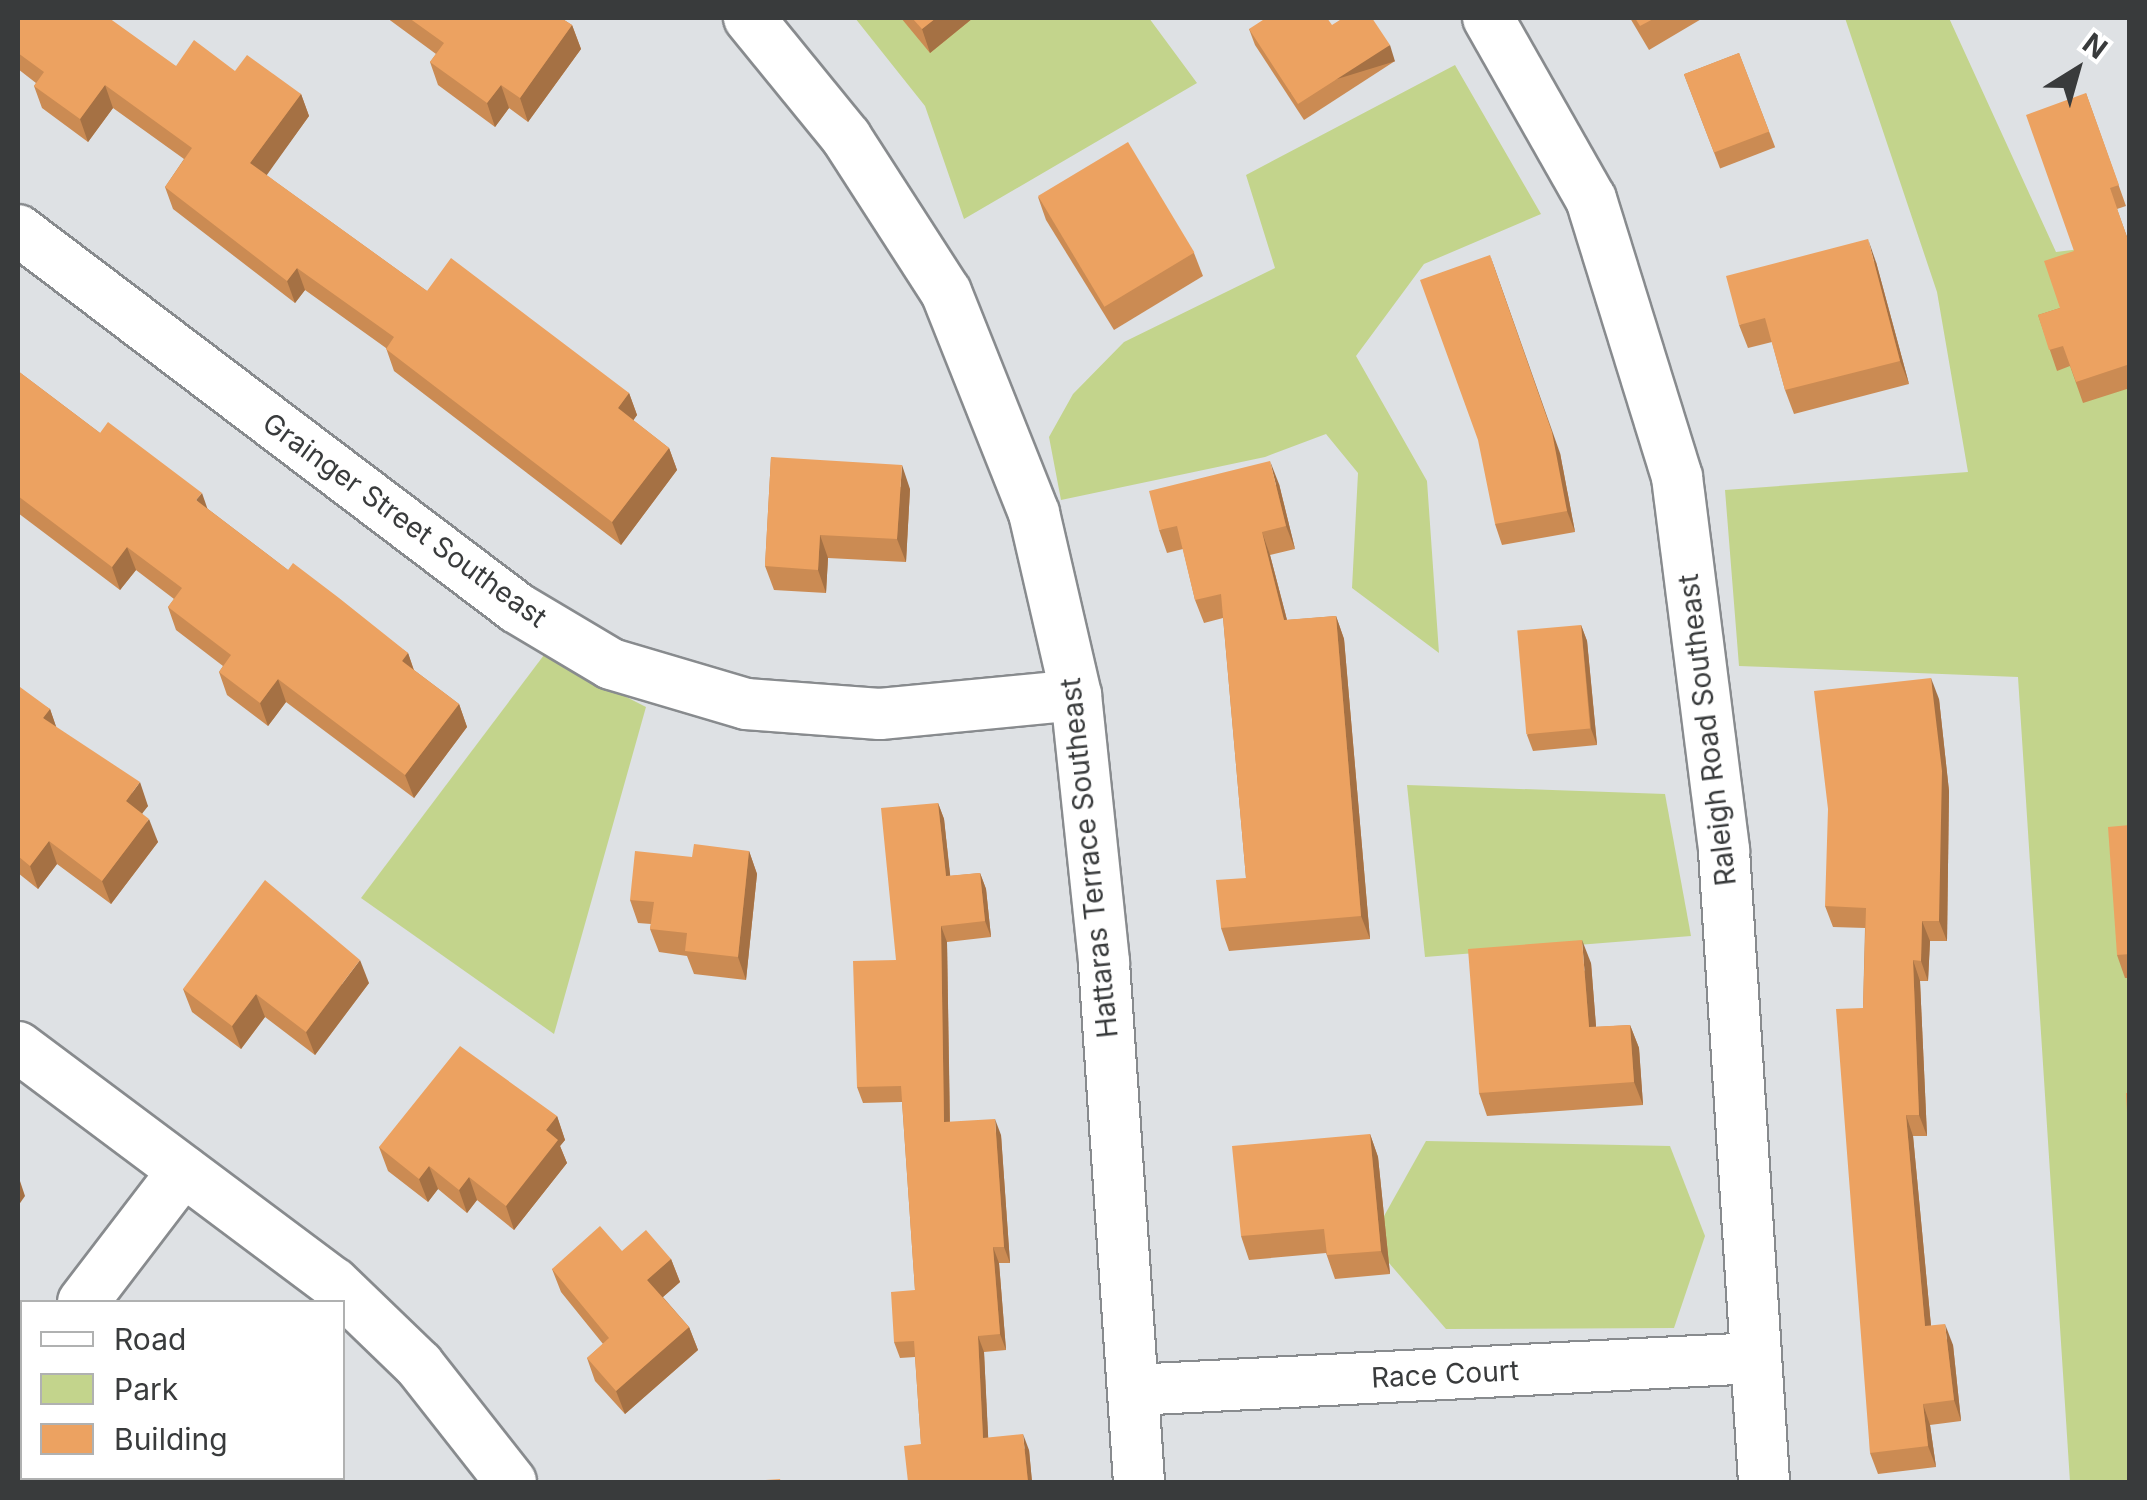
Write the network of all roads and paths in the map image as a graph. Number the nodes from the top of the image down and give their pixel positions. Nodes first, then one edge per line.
1 (749, 18) edge
2 (1488, 18) edge
3 (18, 230) edge
4 (1076, 695) junction
5 (18, 1047) edge
6 (184, 1171) junction
7 (85, 1300) edge
8 (1756, 1358) junction
9 (1133, 1390) junction
10 (511, 1482) edge
11 (1139, 1482) edge
12 (1764, 1482) edge

1 - 4 street, Hattaras Terrace Southeast
2 - 8 street, Raleigh Road Southeast
3 - 4 street, Grainger Street Southeast
4 - 9 street, Hattaras Terrace Southeast
5 - 6 street
6 - 7 street
6 - 10 street
8 - 9 street, Race Court
8 - 12 street, Raleigh Road Southeast
9 - 11 street, Hattaras Terrace Southeast

